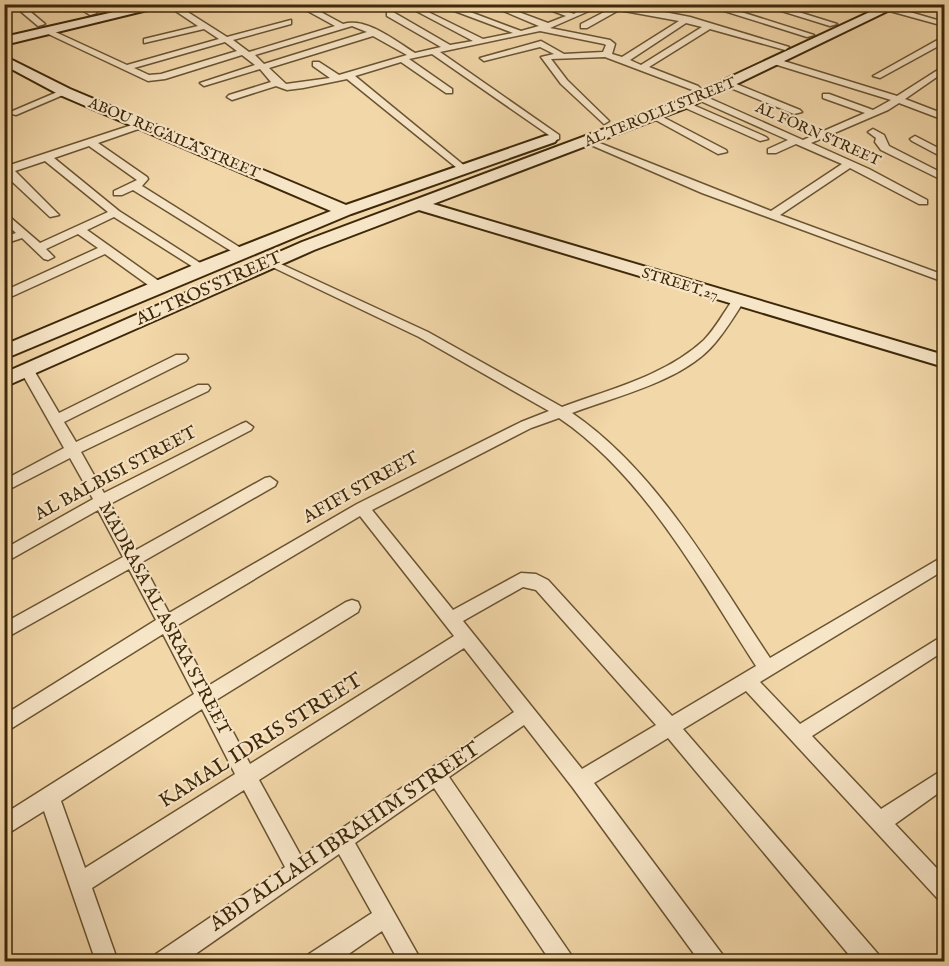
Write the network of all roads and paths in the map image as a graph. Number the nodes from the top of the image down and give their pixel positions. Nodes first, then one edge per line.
1 (16, 4) edge
2 (77, 4) edge
3 (132, 4) edge
4 (168, 4) edge
5 (299, 4) edge
6 (440, 4) edge
7 (461, 4) edge
8 (538, 4) edge
9 (706, 4) edge
10 (763, 4) edge
11 (875, 4) edge
12 (407, 5) edge
13 (491, 5) edge
14 (594, 5) edge
15 (618, 6) edge
16 (775, 6) edge
17 (893, 6) edge
18 (449, 8) junction
19 (669, 9) dead end
20 (93, 13) junction
21 (659, 13) junction
22 (390, 14) dead end
23 (573, 16) junction
24 (687, 19) junction
25 (288, 22) dead end
26 (833, 24) junction
27 (945, 24) edge
28 (341, 26) junction
29 (541, 26) junction
30 (584, 26) dead end
31 (711, 26) junction
32 (202, 27) junction
33 (297, 27) dead end
34 (45, 28) junction
35 (4, 32) edge
36 (518, 32) junction
37 (374, 33) junction
38 (810, 35) junction
39 (945, 40) edge
40 (4, 41) edge
41 (147, 41) dead end
42 (482, 42) junction
43 (228, 43) junction
44 (467, 45) junction
45 (785, 47) junction
46 (448, 48) junction
47 (433, 51) junction
48 (244, 54) junction
49 (560, 54) junction
50 (607, 54) junction
51 (413, 56) junction
52 (484, 58) junction
53 (403, 59) junction
54 (4, 60) edge
55 (624, 60) junction
56 (777, 62) junction
57 (316, 64) dead end
58 (262, 66) junction
59 (643, 67) junction
60 (125, 68) junction
61 (498, 69) dead end
62 (942, 71) edge
63 (348, 75) junction
64 (877, 76) dead end
65 (337, 78) junction
66 (837, 81) junction
67 (277, 82) junction
68 (204, 83) dead end
69 (729, 84) junction
70 (449, 91) dead end
71 (65, 92) junction
72 (697, 93) junction
73 (815, 93) dead end
74 (826, 96) dead end
75 (232, 97) dead end
76 (899, 100) junction
77 (684, 104) junction
78 (797, 112) dead end
79 (13, 113) dead end
80 (874, 113) junction
81 (655, 116) junction
82 (945, 117) edge
83 (604, 121) junction
84 (144, 124) junction
85 (873, 132) dead end
86 (589, 136) junction
87 (556, 137) junction
88 (915, 139) dead end
89 (763, 140) dead end
90 (800, 141) junction
91 (90, 142) junction
92 (722, 152) dead end
93 (772, 152) dead end
94 (945, 155) edge
95 (47, 157) junction
96 (849, 164) junction
97 (462, 169) junction
98 (6, 171) edge
99 (945, 178) edge
100 (134, 186) junction
101 (399, 192) joint
102 (118, 193) dead end
103 (923, 202) dead end
104 (417, 203) junction
105 (345, 211) junction
106 (115, 213) junction
107 (4, 215) edge
108 (54, 215) dead end
109 (771, 216) junction
110 (80, 230) junction
111 (23, 234) junction
112 (4, 241) edge
113 (38, 248) junction
114 (106, 249) junction
115 (240, 252) junction
116 (48, 257) dead end
117 (270, 262) junction
118 (202, 268) junction
119 (945, 279) edge
120 (159, 287) junction
121 (4, 296) edge
122 (738, 301) junction
123 (7, 349) edge
124 (181, 358) dead end
125 (945, 361) edge
126 (27, 370) junction
127 (4, 381) edge
128 (202, 388) dead end
129 (560, 413) junction
130 (57, 420) junction
131 (246, 427) dead end
132 (72, 450) junction
133 (270, 482) dead end
134 (4, 487) edge
135 (102, 501) junction
136 (362, 508) junction
137 (4, 557) edge
138 (132, 559) junction
139 (945, 562) edge
140 (352, 607) dead end
141 (452, 619) junction
142 (166, 623) junction
143 (4, 632) edge
144 (467, 637) junction
145 (944, 644) edge
146 (767, 668) junction
147 (747, 680) junction
148 (206, 697) junction
149 (527, 713) junction
150 (4, 725) edge
151 (670, 727) junction
152 (798, 735) junction
153 (436, 775) junction
154 (246, 777) junction
155 (945, 778) edge
156 (580, 781) junction
157 (50, 800) junction
158 (880, 822) junction
159 (4, 826) edge
160 (342, 839) junction
161 (298, 870) junction
162 (80, 883) junction
163 (945, 891) edge
164 (386, 916) junction
165 (107, 962) edge
166 (164, 962) edge
167 (317, 962) edge
168 (411, 962) edge
169 (565, 962) edge
170 (714, 962) edge
171 (870, 962) edge

1 - 34 street
2 - 20 street
3 - 20 street
4 - 32 street
4 - 34 street
5 - 28 street
6 - 18 street
7 - 18 street
8 - 23 street
9 - 38 street
10 - 16 street
11 - 26 street, AL TEROLLI STREET
12 - 42 street
13 - 29 street
14 - 15 street
14 - 23 street
15 - 21 street
15 - 30 street
16 - 26 street
17 - 27 street
17 - 56 street, AL TEROLLI STREET
18 - 36 street
19 - 21 street
20 - 34 street
21 - 24 street
22 - 46 street
23 - 29 street
24 - 31 street
24 - 55 street
25 - 43 street
26 - 38 street, AL TEROLLI STREET
28 - 37 street
28 - 48 street
29 - 36 street
29 - 50 street
31 - 45 street
31 - 59 street
32 - 41 street
32 - 43 street
33 - 43 street
34 - 35 street
34 - 40 street
34 - 60 street
36 - 42 street
37 - 51 street
37 - 58 street
38 - 45 street, AL TEROLLI STREET
39 - 64 street
42 - 44 street
43 - 48 street
43 - 60 street
44 - 46 street
44 - 52 street
45 - 72 street, AL TEROLLI STREET
46 - 47 street
47 - 51 street
47 - 87 street
48 - 58 street
48 - 60 street
49 - 50 street
49 - 52 street
49 - 83 street
50 - 55 street, AL FORN STREET
51 - 53 street
52 - 61 street
53 - 63 street
53 - 70 street
54 - 71 street, ABOU REGAILA STREET
55 - 59 street, AL FORN STREET
56 - 66 street
56 - 69 street, AL TEROLLI STREET
57 - 65 street
58 - 67 street
58 - 68 street
59 - 72 street, AL FORN STREET
62 - 76 street
63 - 65 street
63 - 97 street
65 - 67 street
66 - 73 street
66 - 76 street
67 - 75 street
69 - 72 street, AL TEROLLI STREET
69 - 78 street
71 - 79 street
71 - 84 street, ABOU REGAILA STREET
72 - 77 street, AL TEROLLI STREET
72 - 83 street, AL TEROLLI STREET
72 - 90 street, AL FORN STREET
74 - 80 street
76 - 80 street
76 - 82 street
77 - 81 street, AL TEROLLI STREET
77 - 89 street
80 - 90 street
81 - 86 street, AL TEROLLI STREET
81 - 92 street
83 - 86 street, AL TEROLLI STREET
84 - 91 street
84 - 105 street, ABOU REGAILA STREET
85 - 99 street
86 - 87 street, AL TEROLLI STREET
86 - 104 street, AL TEROLLI STREET
86 - 109 street
87 - 97 street, AL TEROLLI STREET
88 - 94 street
90 - 93 street
90 - 96 street, AL FORN STREET
91 - 95 street
91 - 100 street
95 - 98 street
95 - 106 street
96 - 103 street, AL FORN STREET
96 - 109 street
97 - 101 street, AL TEROLLI STREET
98 - 108 street
100 - 102 street
100 - 115 street
101 - 105 street, AL TROS STREET
104 - 117 street, AL TROS STREET
104 - 122 street, STREET 27
105 - 115 street, AL TROS STREET
106 - 110 street
106 - 118 street
107 - 111 street
109 - 119 street
110 - 113 street
110 - 114 street
111 - 112 street
111 - 113 street
113 - 116 street
114 - 120 street
114 - 121 street
115 - 118 street, AL TROS STREET
117 - 126 street, AL TROS STREET
117 - 129 street
118 - 120 street, AL TROS STREET
120 - 123 street, AL TROS STREET
122 - 125 street, STREET 27
122 - 129 street, AFIFI STREET
124 - 130 street
126 - 127 street, AL TROS STREET
126 - 130 street, MADRASA AL ASRAA STREET
128 - 132 street
129 - 136 street, AFIFI STREET
129 - 146 street
130 - 132 street, MADRASA AL ASRAA STREET
131 - 135 street, AL BALBISI STREET
132 - 134 street
132 - 135 street, MADRASA AL ASRAA STREET
133 - 138 street
135 - 137 street, AL BALBISI STREET
135 - 138 street, MADRASA AL ASRAA STREET
136 - 141 street
136 - 142 street, AFIFI STREET
138 - 142 street, MADRASA AL ASRAA STREET
138 - 143 street
139 - 146 street
140 - 148 street
141 - 144 street
141 - 151 street
142 - 148 street, MADRASA AL ASRAA STREET
142 - 150 street, AFIFI STREET
144 - 149 street
144 - 154 street, KAMAL IDRIS STREET
145 - 152 street
146 - 147 street
147 - 151 street
147 - 152 street
148 - 154 street, MADRASA AL ASRAA STREET
148 - 157 street
149 - 153 street, ABD ALLAH IBRAHIM STREET
149 - 156 street
151 - 156 street
151 - 171 street
152 - 158 street
153 - 160 street, ABD ALLAH IBRAHIM STREET
153 - 169 street
154 - 161 street, MADRASA AL ASRAA STREET
154 - 162 street, KAMAL IDRIS STREET
155 - 158 street
156 - 170 street
157 - 159 street
157 - 162 street
158 - 163 street
160 - 161 street, ABD ALLAH IBRAHIM STREET
160 - 164 street
161 - 166 street, ABD ALLAH IBRAHIM STREET
162 - 165 street
164 - 167 street
164 - 168 street

